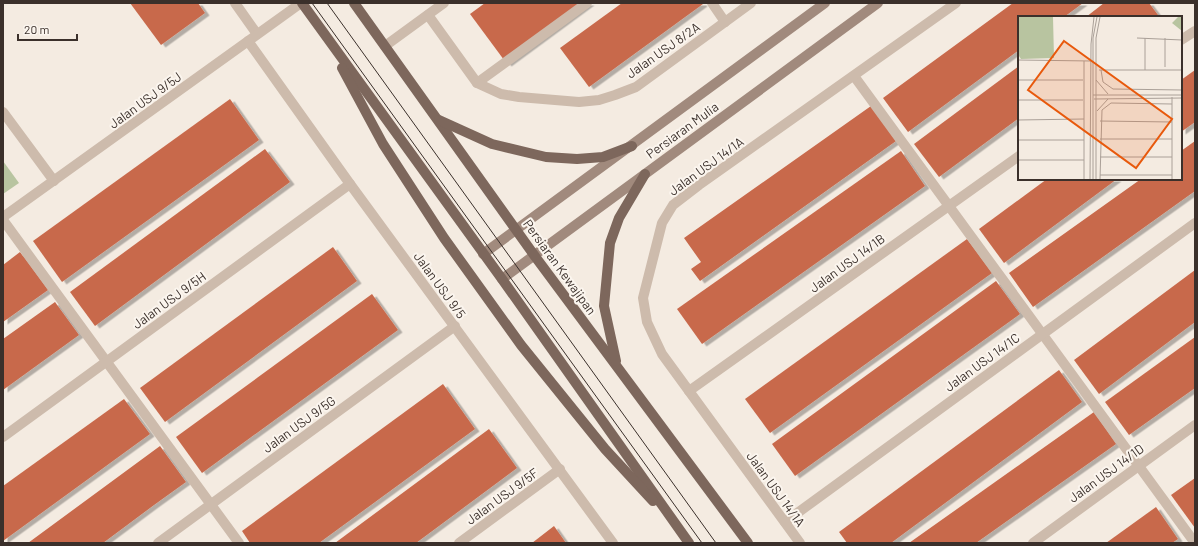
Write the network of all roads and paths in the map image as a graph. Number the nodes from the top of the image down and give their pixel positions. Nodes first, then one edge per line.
1 (235, 3) edge
2 (301, 3) edge
3 (354, 3) edge
4 (444, 3) edge
5 (587, 3) edge
6 (712, 3) edge
7 (751, 3) edge
8 (825, 3) edge
9 (878, 3) edge
10 (956, 3) edge
11 (428, 15) junction
12 (725, 22) junction
13 (1195, 30) edge
14 (258, 34) junction
15 (324, 34) junction
16 (1182, 39) edge
17 (248, 41) junction
18 (385, 46) junction
19 (854, 76) junction
20 (477, 83) junction
21 (3, 112) edge
22 (438, 119) junction
23 (632, 146) junction
24 (1018, 157) edge
25 (645, 174) junction
26 (54, 181) junction
27 (350, 184) junction
28 (949, 206) junction
29 (3, 218) edge
30 (1195, 223) edge
31 (516, 229) junction
32 (483, 254) junction
33 (534, 255) junction
34 (502, 279) junction
35 (455, 326) junction
36 (1043, 334) junction
37 (107, 361) junction
38 (617, 366) junction
39 (690, 391) junction
40 (1195, 425) edge
41 (3, 437) edge
42 (1139, 466) junction
43 (560, 469) junction
44 (211, 504) junction
45 (785, 522) junction
46 (680, 530) junction
47 (158, 543) edge
48 (239, 543) edge
49 (459, 543) edge
50 (613, 543) edge
51 (689, 543) edge
52 (748, 543) edge
53 (800, 543) edge
54 (1033, 543) edge
55 (1195, 543) edge

1 - 14 street
2 - 14 street, Jalan USJ 9/5J
2 - 15 main road
3 - 18 main road, Persiaran Kewajipan
4 - 11 street
5 - 20 street
6 - 12 street
7 - 12 street, Jalan USJ 8/2A
8 - 23 main road, Persiaran Mulia
9 - 25 main road, Persiaran Mulia
10 - 19 street, Jalan USJ 14/1A
11 - 18 street
11 - 20 street, Jalan USJ 8/2A
12 - 20 street, Jalan USJ 8/2A
13 - 16 street
14 - 17 street, Jalan USJ 9/5J
15 - 32 main road
15 - 46 main road
17 - 26 street, Jalan USJ 9/5J
17 - 27 street, Jalan USJ 9/5
18 - 22 main road, Persiaran Kewajipan
19 - 28 street
19 - 39 street, Jalan USJ 14/1A
21 - 26 street
22 - 23 main road
22 - 31 main road, Persiaran Kewajipan
23 - 31 main road, Persiaran Mulia
24 - 28 street, Jalan USJ 14/1B
25 - 33 main road, Persiaran Mulia
25 - 38 main road
26 - 29 street, Jalan USJ 9/5J
27 - 35 street, Jalan USJ 9/5
27 - 37 street, Jalan USJ 9/5H
28 - 36 street
28 - 39 street, Jalan USJ 14/1B
29 - 37 street
30 - 36 street, Jalan USJ 14/1C
31 - 32 main road, Persiaran Mulia
31 - 33 main road, Persiaran Kewajipan
32 - 34 main road
33 - 34 main road, Persiaran Mulia
33 - 38 main road, Persiaran Kewajipan
34 - 46 main road
35 - 43 street, Jalan USJ 9/5
35 - 44 street, Jalan USJ 9/5G
36 - 42 street
36 - 45 street, Jalan USJ 14/1C
37 - 41 street, Jalan USJ 9/5H
37 - 44 street
38 - 52 main road, Persiaran Kewajipan
39 - 45 street, Jalan USJ 14/1A
40 - 42 street, Jalan USJ 14/1D
42 - 54 street, Jalan USJ 14/1D
42 - 55 street
43 - 49 street, Jalan USJ 9/5F
43 - 50 street, Jalan USJ 9/5
44 - 47 street, Jalan USJ 9/5G
44 - 48 street
45 - 53 street, Jalan USJ 14/1A
46 - 51 main road

